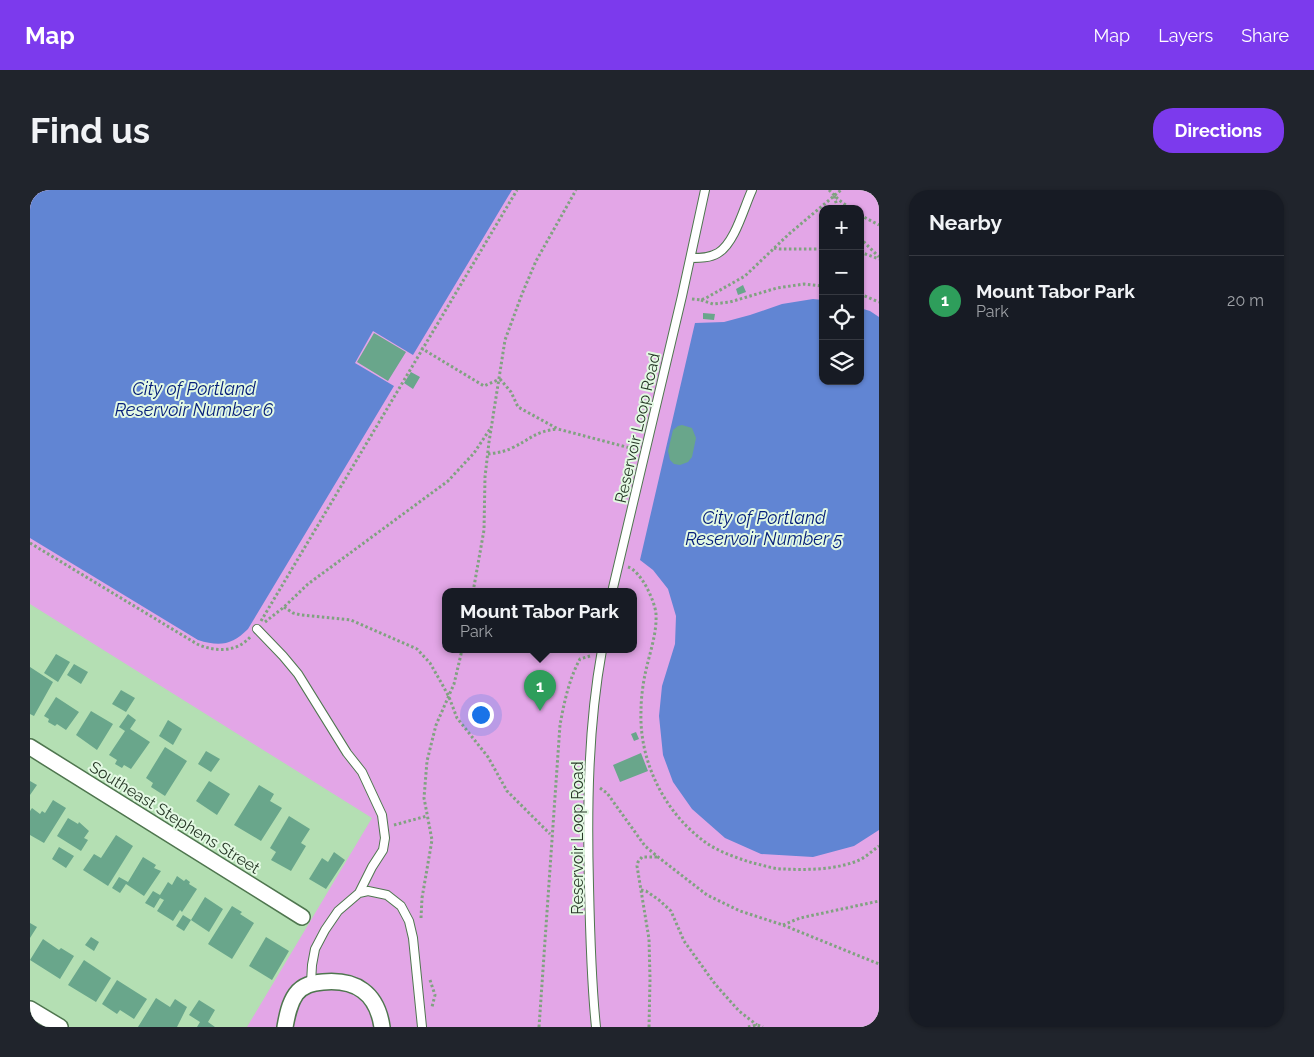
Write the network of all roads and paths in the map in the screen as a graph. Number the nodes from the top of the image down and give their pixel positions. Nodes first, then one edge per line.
1 (517, 190) edge
2 (576, 190) edge
3 (705, 190) edge
4 (752, 190) edge
5 (830, 190) edge
6 (841, 190) edge
7 (834, 196) junction
8 (837, 205) edge
9 (846, 205) edge
10 (864, 217) edge
11 (879, 225) edge
12 (864, 242) edge
13 (774, 248) junction
14 (819, 248) edge
15 (864, 253) edge
16 (691, 258) junction
17 (879, 258) edge
18 (819, 286) edge
19 (862, 295) edge
20 (682, 298) junction
21 (700, 300) junction
22 (879, 302) edge
23 (421, 348) junction
24 (500, 379) junction
25 (491, 427) junction
26 (558, 429) junction
27 (645, 452) junction
28 (488, 454) junction
29 (30, 543) edge
30 (618, 566) junction
31 (473, 588) edge
32 (613, 588) edge
33 (284, 608) junction
34 (257, 629) junction
35 (461, 653) edge
36 (601, 653) edge
37 (449, 697) junction
38 (30, 747) edge
39 (588, 786) junction
40 (427, 816) junction
41 (385, 827) junction
42 (551, 835) junction
43 (879, 846) edge
44 (658, 857) junction
45 (641, 890) junction
46 (360, 893) junction
47 (879, 901) edge
48 (302, 917) dead end
49 (421, 922) dead end
50 (783, 925) junction
51 (879, 964) edge
52 (428, 976) dead end
53 (312, 983) junction
54 (30, 1009) edge
55 (421, 1024) edge
56 (757, 1024) junction
57 (60, 1027) edge
58 (285, 1027) edge
59 (382, 1027) edge
60 (539, 1027) edge
61 (596, 1027) edge
62 (649, 1027) edge
63 (748, 1027) edge
64 (763, 1027) edge

1 - 23 path
2 - 24 path
3 - 16 lane, Reservoir Loop Road
4 - 16 lane
5 - 7 path
6 - 7 path
7 - 8 path
7 - 9 path
7 - 13 path
10 - 11 path
12 - 17 path
13 - 14 path
13 - 21 path
15 - 17 path
16 - 20 lane, Reservoir Loop Road
18 - 21 path
19 - 22 path
20 - 21 path
20 - 27 lane, Reservoir Loop Road
23 - 24 path
23 - 34 path
24 - 25 path
24 - 26 path
25 - 28 path
25 - 33 path
26 - 27 path
26 - 28 path
27 - 30 lane, Reservoir Loop Road
28 - 31 path
29 - 34 path
30 - 32 lane, Reservoir Loop Road
30 - 43 path
33 - 34 path
33 - 37 path
34 - 41 lane
35 - 37 path
36 - 39 lane, Reservoir Loop Road
36 - 42 path
37 - 40 path
37 - 42 path
38 - 48 street, Southeast Stephens Street
39 - 44 path
39 - 61 lane, Reservoir Loop Road
40 - 41 path
40 - 49 path
41 - 46 lane
42 - 60 path
44 - 45 path
44 - 50 path
45 - 56 path
45 - 62 path
46 - 53 lane
46 - 55 lane
47 - 50 path
50 - 51 path
52 - 55 path
53 - 58 street
53 - 59 street
54 - 57 street
56 - 63 path
56 - 64 path

